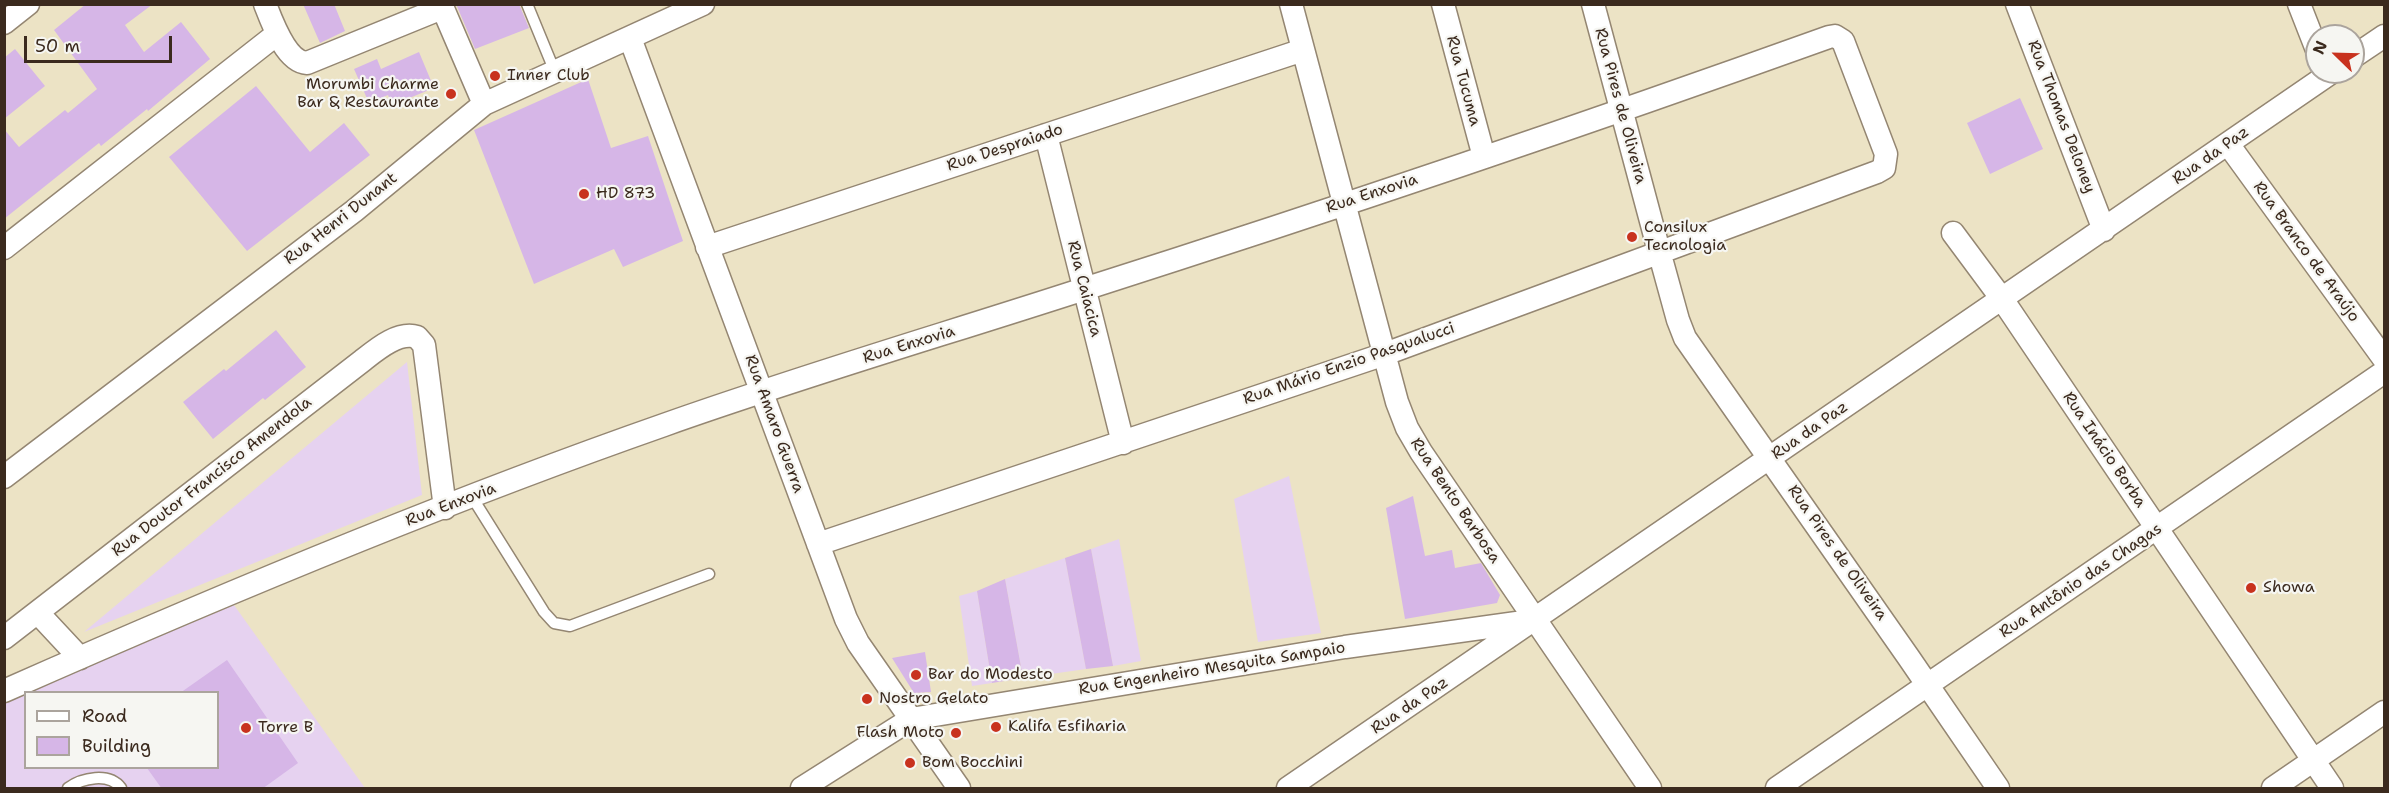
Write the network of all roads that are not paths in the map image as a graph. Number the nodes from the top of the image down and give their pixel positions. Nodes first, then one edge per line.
1 (28, 4) edge
2 (265, 4) edge
3 (527, 4) edge
4 (703, 4) edge
5 (1292, 4) edge
6 (1443, 4) edge
7 (1593, 4) edge
8 (2017, 4) edge
9 (2299, 4) edge
10 (441, 6) edge
11 (4, 23) edge
12 (2307, 24) edge
13 (277, 34) junction
14 (2385, 36) edge
15 (630, 38) junction
16 (2365, 49) edge
17 (1303, 50) junction
18 (555, 72) junction
19 (2313, 84) edge
20 (484, 104) junction
21 (1621, 112) junction
22 (1046, 135) junction
23 (2228, 144) junction
24 (1484, 157) junction
25 (1876, 172) joint
26 (1344, 203) junction
27 (2104, 230) junction
28 (1953, 233) dead end
29 (707, 247) junction
30 (4, 248) edge
31 (1659, 252) junction
32 (1084, 290) junction
33 (2002, 299) junction
34 (1385, 354) junction
35 (2385, 359) edge
36 (2385, 372) edge
37 (762, 391) junction
38 (1123, 443) junction
39 (1771, 458) junction
40 (4, 477) edge
41 (472, 497) junction
42 (445, 508) junction
43 (2158, 529) junction
44 (818, 544) junction
45 (709, 574) dead end
46 (38, 613) junction
47 (1535, 620) junction
48 (4, 638) edge
49 (80, 658) junction
50 (1928, 686) junction
51 (4, 691) edge
52 (2385, 712) edge
53 (910, 718) junction
54 (2314, 761) junction
55 (1297, 786) edge
56 (68, 789) edge
57 (121, 789) edge
58 (802, 789) edge
59 (959, 789) edge
60 (1650, 789) edge
61 (1777, 789) edge
62 (1998, 789) edge
63 (2273, 789) edge
64 (2332, 789) edge

1 - 11 street
2 - 13 street
3 - 18 lane
4 - 15 street, Rua Henri Dunant
5 - 17 street, Rua Bento Barbosa
6 - 24 street, Rua Tucuma
7 - 21 street, Rua Pires de Oliveira
8 - 27 street, Rua Thomas Deloney
9 - 12 street
10 - 13 street
10 - 20 street
13 - 30 street
14 - 16 street
15 - 18 street, Rua Henri Dunant
15 - 29 street, Rua Amaro Guerra
17 - 22 street, Rua Despraiado
17 - 26 street, Rua Bento Barbosa
18 - 20 street, Rua Henri Dunant
19 - 23 street, Rua da Paz
20 - 40 street, Rua Henri Dunant
21 - 24 street, Rua Enxovia
21 - 25 street, Rua Enxovia
21 - 31 street, Rua Pires de Oliveira
22 - 29 street, Rua Despraiado
22 - 32 street, Rua Caiacica
23 - 27 street, Rua da Paz
23 - 35 street, Rua Branco de Araújo
24 - 26 street, Rua Enxovia
25 - 31 street, Rua Mário Enzio Pasqualucci
26 - 32 street, Rua Enxovia
26 - 34 street, Rua Bento Barbosa
27 - 33 street, Rua da Paz
28 - 33 street, Rua Inácio Borba
29 - 37 street, Rua Amaro Guerra
31 - 34 street, Rua Mário Enzio Pasqualucci
31 - 39 street, Rua Pires de Oliveira
32 - 37 street, Rua Enxovia
32 - 38 street, Rua Caiacica
33 - 39 street, Rua da Paz
33 - 43 street, Rua Inácio Borba
34 - 38 street, Rua Mário Enzio Pasqualucci
34 - 47 street, Rua Bento Barbosa
36 - 43 street, Rua Antônio das Chagas
37 - 41 street, Rua Enxovia
37 - 44 street, Rua Amaro Guerra
38 - 44 street, Rua Mário Enzio Pasqualucci
39 - 47 street, Rua da Paz
39 - 50 street, Rua Pires de Oliveira
41 - 42 street, Rua Enxovia
41 - 45 lane
42 - 46 street, Rua Doutor Francisco Amendola
42 - 49 street, Rua Enxovia
43 - 50 street, Rua Antônio das Chagas
43 - 54 street, Rua Inácio Borba
44 - 53 street, Rua Amaro Guerra
46 - 48 street, Rua Doutor Francisco Amendola
46 - 49 street
47 - 53 street, Rua Engenheiro Mesquita Sampaio
47 - 55 street, Rua da Paz
47 - 60 street, Rua Bento Barbosa
49 - 51 street, Rua Enxovia
50 - 61 street, Rua Antônio das Chagas
50 - 62 street, Rua Pires de Oliveira
52 - 54 street
53 - 58 street, Rua Engenheiro Mesquita Sampaio
53 - 59 street, Rua Amaro Guerra
54 - 63 street
54 - 64 street, Rua Inácio Borba
56 - 57 lane

